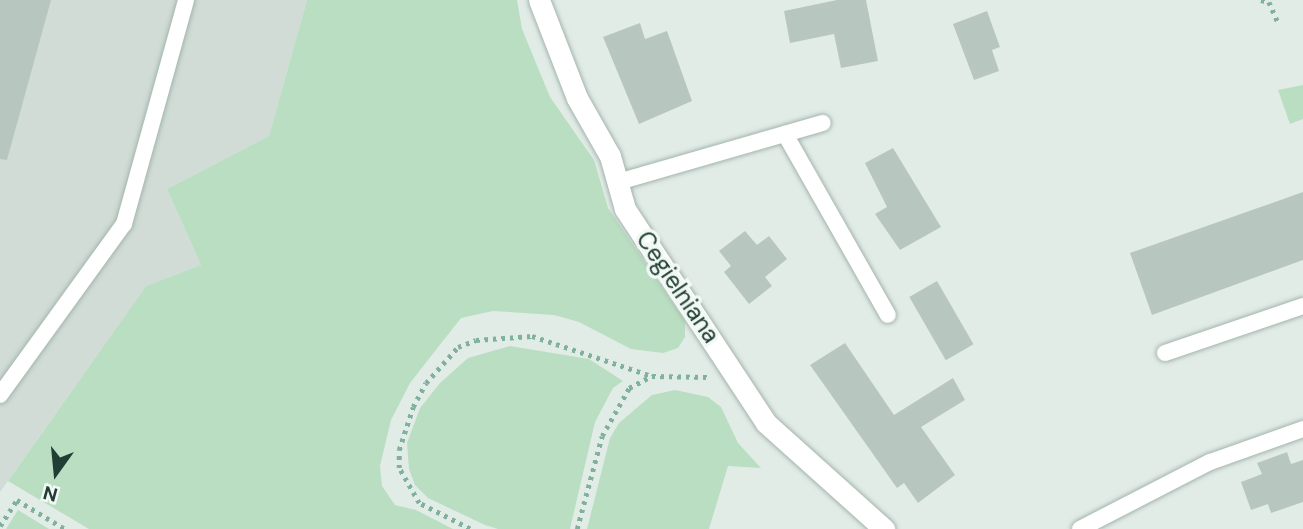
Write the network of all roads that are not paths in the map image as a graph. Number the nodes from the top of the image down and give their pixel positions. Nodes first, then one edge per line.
1 (186, 0) edge
2 (539, 0) edge
3 (823, 123) dead end
4 (785, 134) junction
5 (618, 182) junction
6 (1303, 306) edge
7 (888, 315) dead end
8 (1165, 353) dead end
9 (0, 395) edge
10 (1303, 429) edge
11 (884, 529) edge
12 (1080, 529) edge

1 - 9 lane
2 - 5 street, Cegielniana
3 - 4 lane
4 - 5 lane
4 - 7 lane
5 - 11 street, Cegielniana
6 - 8 lane
10 - 12 lane

